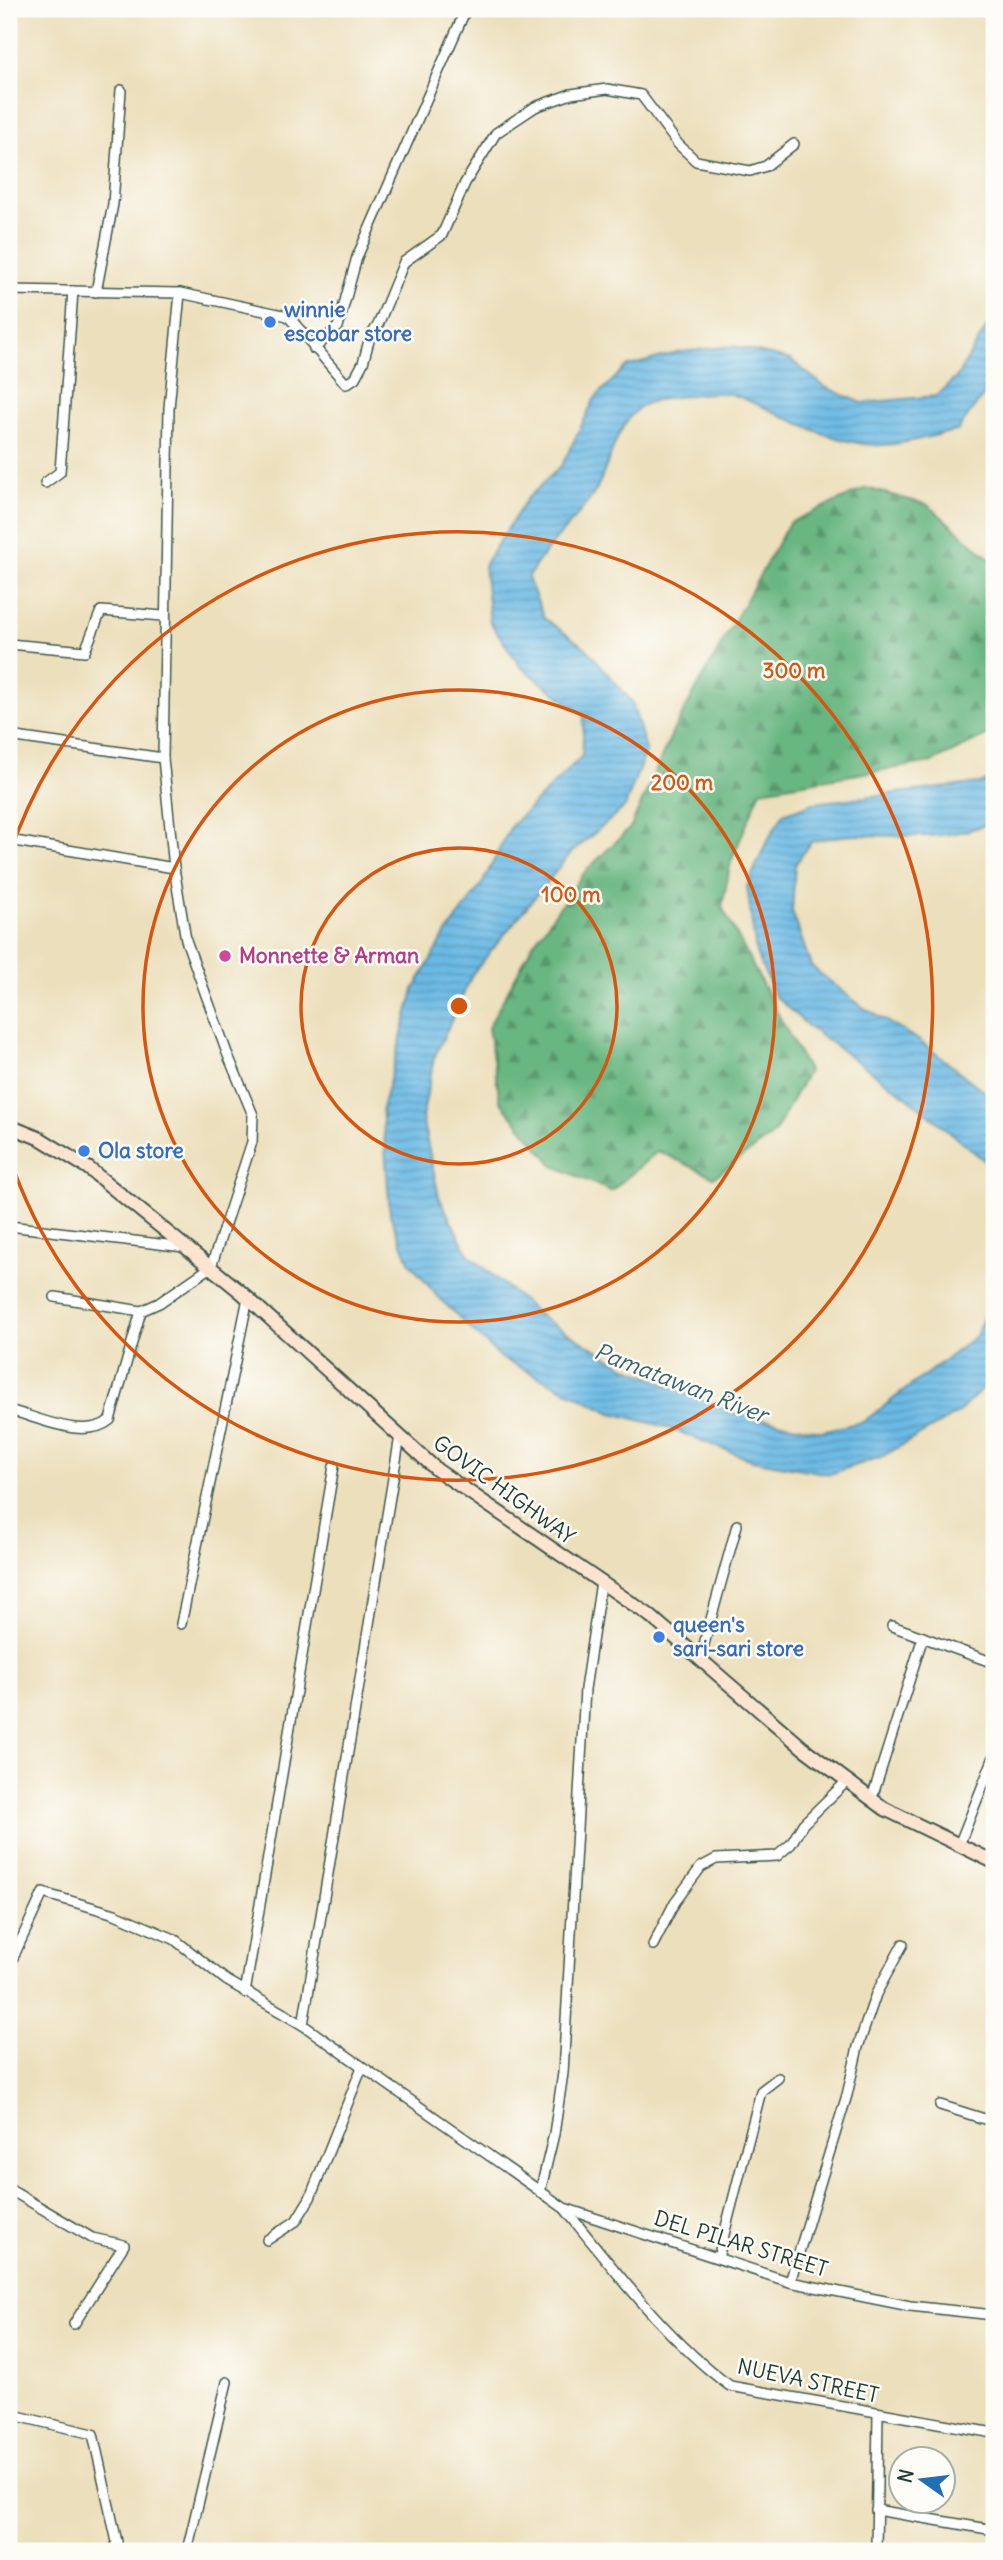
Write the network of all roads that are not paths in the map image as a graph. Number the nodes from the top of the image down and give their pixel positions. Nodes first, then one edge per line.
1 (466, 9) edge
2 (121, 90) dead end
3 (794, 144) dead end
4 (9, 290) edge
5 (73, 290) junction
6 (96, 292) junction
7 (180, 293) junction
8 (314, 349) junction
9 (45, 483) dead end
10 (163, 616) junction
11 (9, 644) edge
12 (9, 736) edge
13 (163, 758) junction
14 (9, 840) edge
15 (174, 868) junction
16 (9, 1126) edge
17 (9, 1226) edge
18 (187, 1247) junction
19 (211, 1267) junction
20 (55, 1297) dead end
21 (248, 1298) junction
22 (141, 1311) junction
23 (9, 1410) edge
24 (400, 1436) junction
25 (334, 1466) dead end
26 (737, 1525) dead end
27 (601, 1583) junction
28 (181, 1624) dead end
29 (892, 1626) dead end
30 (923, 1637) junction
31 (700, 1659) junction
32 (994, 1663) edge
33 (994, 1757) edge
34 (848, 1780) junction
35 (872, 1798) junction
36 (959, 1845) junction
37 (994, 1862) edge
38 (903, 1944) dead end
39 (653, 1945) dead end
40 (9, 1966) edge
41 (245, 1993) junction
42 (303, 2025) junction
43 (362, 2067) junction
44 (778, 2078) dead end
45 (940, 2105) dead end
46 (994, 2122) edge
47 (9, 2189) edge
48 (540, 2192) junction
49 (564, 2208) junction
50 (267, 2240) dead end
51 (718, 2258) junction
52 (790, 2281) junction
53 (994, 2315) edge
54 (74, 2324) dead end
55 (227, 2382) dead end
56 (878, 2413) junction
57 (9, 2414) edge
58 (994, 2433) edge
59 (876, 2510) junction
60 (994, 2530) edge
61 (114, 2551) edge
62 (187, 2551) edge
63 (876, 2551) edge

1 - 8 street
2 - 6 street
3 - 8 street
4 - 5 street
5 - 6 street
5 - 9 street
6 - 7 street
7 - 8 street
7 - 10 street
10 - 11 street
10 - 13 street
12 - 13 street
13 - 15 street
14 - 15 street
15 - 19 street
16 - 18 main road, GOVIC HIGHWAY
17 - 18 street
18 - 19 main road, GOVIC HIGHWAY
19 - 21 main road, GOVIC HIGHWAY
19 - 22 street
20 - 22 street
21 - 24 main road, GOVIC HIGHWAY
21 - 28 street
22 - 23 street
24 - 27 main road, GOVIC HIGHWAY
24 - 42 street
25 - 41 street
26 - 31 street
27 - 31 main road, GOVIC HIGHWAY
27 - 48 street
29 - 30 street
30 - 32 street
30 - 35 street
31 - 34 main road, GOVIC HIGHWAY
33 - 36 street
34 - 35 main road, GOVIC HIGHWAY
34 - 39 street
35 - 36 main road, GOVIC HIGHWAY
36 - 37 main road, GOVIC HIGHWAY
38 - 52 street
40 - 41 street
41 - 42 street
42 - 43 street
43 - 48 street
43 - 50 street
44 - 51 street
45 - 46 street
47 - 54 street
48 - 49 street
49 - 51 street, DEL PILAR STREET
49 - 56 street, NUEVA STREET
51 - 52 street, DEL PILAR STREET
52 - 53 street, DEL PILAR STREET
55 - 62 street
56 - 58 street, NUEVA STREET
56 - 59 street
57 - 61 street
59 - 60 street
59 - 63 street

